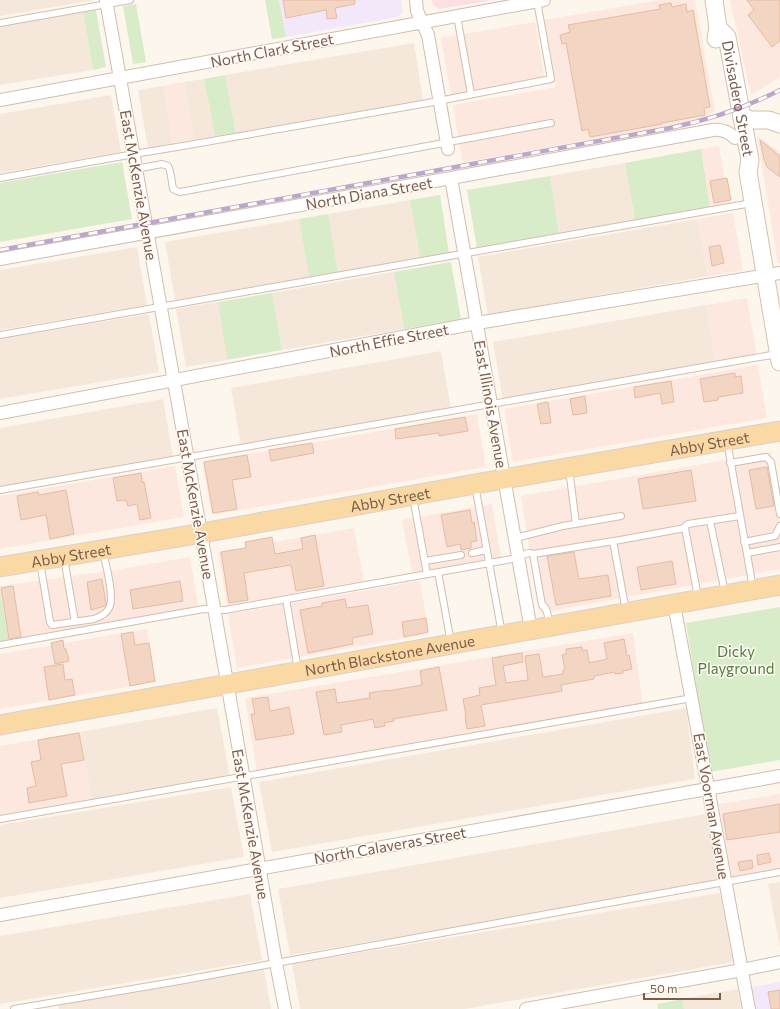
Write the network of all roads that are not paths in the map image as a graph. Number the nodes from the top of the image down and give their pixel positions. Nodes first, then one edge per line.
1 (130, 0) edge
2 (416, 0) edge
3 (714, 0) edge
4 (541, 1) edge
5 (107, 2) edge
6 (457, 16) junction
7 (422, 22) junction
8 (0, 23) edge
9 (718, 28) junction
10 (120, 79) junction
11 (471, 94) junction
12 (0, 100) edge
13 (439, 100) junction
14 (742, 117) junction
15 (551, 123) dead end
16 (780, 124) edge
17 (780, 133) edge
18 (741, 139) junction
19 (448, 146) junction
20 (134, 154) junction
21 (136, 168) junction
22 (0, 178) edge
23 (451, 178) junction
24 (753, 203) junction
25 (148, 232) junction
26 (464, 254) junction
27 (0, 259) edge
28 (773, 274) edge
29 (161, 307) junction
30 (776, 312) edge
31 (477, 323) junction
32 (0, 335) edge
33 (779, 357) edge
34 (174, 380) junction
35 (491, 404) junction
36 (0, 412) edge
37 (780, 431) edge
38 (726, 440) junction
39 (187, 458) junction
40 (730, 463) junction
41 (568, 468) junction
42 (504, 479) junction
43 (475, 484) junction
44 (0, 490) edge
45 (413, 495) junction
46 (780, 514) edge
47 (621, 516) dead end
48 (740, 516) junction
49 (710, 521) junction
50 (576, 524) junction
51 (780, 526) edge
52 (685, 528) junction
53 (201, 533) junction
54 (515, 538) junction
55 (613, 541) junction
56 (744, 542) junction
57 (780, 547) edge
58 (103, 550) junction
59 (486, 550) junction
60 (472, 553) dead end
61 (533, 554) junction
62 (746, 554) junction
63 (461, 555) dead end
64 (64, 556) junction
65 (518, 557) junction
66 (40, 561) junction
67 (425, 561) junction
68 (489, 563) junction
69 (0, 567) edge
70 (438, 572) junction
71 (427, 574) junction
72 (780, 585) edge
73 (753, 590) junction
74 (725, 594) junction
75 (286, 599) junction
76 (699, 599) junction
77 (674, 604) junction
78 (542, 605) junction
79 (527, 608) junction
80 (214, 609) junction
81 (626, 613) junction
82 (75, 622) junction
83 (550, 627) junction
84 (531, 630) junction
85 (502, 635) junction
86 (451, 644) junction
87 (0, 645) edge
88 (299, 671) junction
89 (227, 684) junction
90 (692, 698) junction
91 (0, 726) edge
92 (780, 776) edge
93 (243, 777) junction
94 (709, 788) junction
95 (0, 819) edge
96 (259, 868) junction
97 (780, 872) edge
98 (726, 881) junction
99 (0, 915) edge
100 (780, 962) edge
101 (276, 963) junction
102 (742, 970) junction
103 (14, 1009) edge
104 (285, 1009) edge
105 (526, 1009) edge
106 (750, 1009) edge

1 - 5 lane
2 - 7 street
3 - 9 street, Divisadero Street
4 - 6 street, North Clark Street
4 - 11 lane
5 - 8 lane
5 - 10 street, East McKenzie Avenue
6 - 7 street, North Clark Street
6 - 11 lane
7 - 10 street, North Clark Street
7 - 13 street
9 - 14 street, Divisadero Street
9 - 18 street, Divisadero Street
10 - 12 street, North Clark Street
10 - 20 street, East McKenzie Avenue
11 - 13 lane
13 - 19 street
13 - 20 lane
14 - 16 street
14 - 18 street, Divisadero Street
15 - 19 lane
17 - 18 street
18 - 23 street, North Diana Street
18 - 24 street, Divisadero Street
19 - 21 lane
20 - 21 street, East McKenzie Avenue
20 - 22 lane
21 - 25 street, East McKenzie Avenue
23 - 25 street, North Diana Street
23 - 26 street, East Illinois Avenue
24 - 26 lane
24 - 28 street, Divisadero Street
25 - 27 street, North Diana Street
25 - 29 street, East McKenzie Avenue
26 - 29 lane
26 - 31 street, East Illinois Avenue
28 - 30 street, Divisadero Street
28 - 31 street, North Effie Street
29 - 32 lane
29 - 34 street, East McKenzie Avenue
30 - 33 street, Divisadero Street
31 - 34 street, North Effie Street
31 - 35 street, East Illinois Avenue
33 - 35 lane
34 - 36 street, North Effie Street
34 - 39 street, East McKenzie Avenue
35 - 39 lane
35 - 42 street, East Illinois Avenue
37 - 38 main road, Abby Street
38 - 40 lane
38 - 41 main road, Abby Street
39 - 44 lane
39 - 53 street, East McKenzie Avenue
40 - 46 lane
40 - 48 lane
41 - 42 main road, Abby Street
41 - 50 lane
42 - 43 main road, Abby Street
42 - 54 street, East Illinois Avenue
43 - 45 main road, Abby Street
43 - 59 lane
45 - 53 main road, Abby Street
45 - 67 lane
47 - 50 lane
48 - 49 lane
48 - 56 lane
49 - 52 lane
49 - 74 lane
50 - 54 lane
51 - 56 lane
52 - 55 lane
52 - 76 lane
53 - 58 main road, Abby Street
53 - 80 street, East McKenzie Avenue
54 - 65 street, East Illinois Avenue
55 - 61 lane
55 - 81 lane
56 - 62 lane
57 - 62 lane
58 - 64 main road, Abby Street
58 - 82 lane
59 - 60 lane
59 - 68 lane
61 - 65 lane
61 - 78 lane
62 - 73 lane
63 - 67 lane
64 - 66 main road, Abby Street
64 - 82 lane
65 - 68 lane
65 - 79 street, East Illinois Avenue
66 - 69 main road, Abby Street
66 - 82 lane
67 - 71 lane
68 - 70 lane
68 - 85 lane
70 - 71 lane
70 - 86 lane
71 - 75 lane
72 - 73 main road, North Blackstone Avenue
73 - 74 main road, North Blackstone Avenue
74 - 76 main road, North Blackstone Avenue
75 - 80 lane
75 - 88 lane
76 - 77 main road, North Blackstone Avenue
77 - 81 main road, North Blackstone Avenue
77 - 90 street, East Voorman Avenue
78 - 79 lane
78 - 83 lane
79 - 84 street, East Illinois Avenue
80 - 87 lane
80 - 89 street, East McKenzie Avenue
81 - 83 main road, North Blackstone Avenue
83 - 84 main road, North Blackstone Avenue
84 - 85 main road, North Blackstone Avenue
85 - 86 main road, North Blackstone Avenue
86 - 88 main road, North Blackstone Avenue
88 - 89 main road, North Blackstone Avenue
89 - 91 main road, North Blackstone Avenue
89 - 93 street, East McKenzie Avenue
90 - 93 lane
90 - 94 street, East Voorman Avenue
92 - 94 street, North Calaveras Street
93 - 95 lane
93 - 96 street, East McKenzie Avenue
94 - 96 street, North Calaveras Street
94 - 98 street, East Voorman Avenue
96 - 99 street, North Calaveras Street
96 - 101 street, East McKenzie Avenue
97 - 98 lane
98 - 101 lane
98 - 102 street, East Voorman Avenue
100 - 102 street
101 - 103 lane
101 - 104 street, East McKenzie Avenue
102 - 105 street
102 - 106 street, East Voorman Avenue

